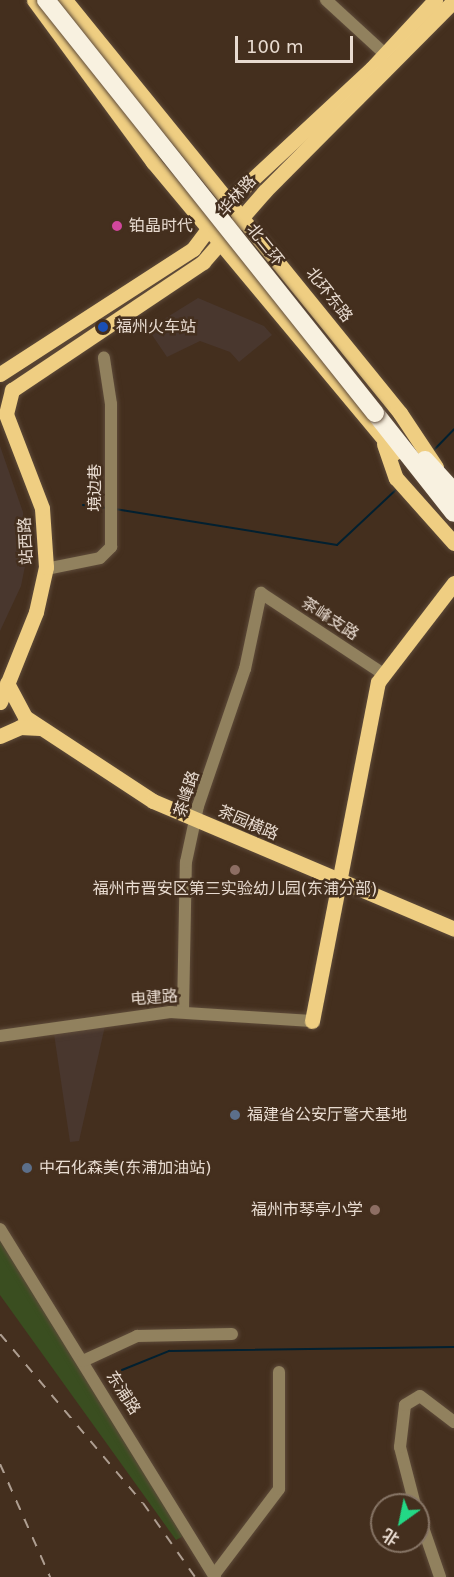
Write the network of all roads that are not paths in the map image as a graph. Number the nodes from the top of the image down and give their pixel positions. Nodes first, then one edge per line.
1 (34, 0) edge
2 (46, 0) edge
3 (57, 0) edge
4 (65, 0) edge
5 (326, 0) edge
6 (435, 0) edge
7 (454, 1) edge
8 (385, 54) junction
9 (229, 201) junction
10 (242, 216) junction
11 (207, 229) junction
12 (218, 243) junction
13 (104, 358) dead end
14 (0, 374) edge
15 (20, 382) joint
16 (379, 410) junction
17 (380, 434) junction
18 (428, 471) edge
19 (454, 513) edge
20 (454, 543) edge
21 (46, 569) junction
22 (454, 583) edge
23 (261, 593) joint
24 (382, 673) junction
25 (3, 678) edge
26 (0, 702) edge
27 (40, 728) junction
28 (0, 736) edge
29 (195, 820) junction
30 (339, 881) junction
31 (454, 929) edge
32 (183, 1012) junction
33 (312, 1021) joint
34 (0, 1036) edge
35 (0, 1229) edge
36 (232, 1334) dead end
37 (83, 1360) junction
38 (279, 1372) dead end
39 (454, 1422) edge
40 (412, 1493) edge
41 (430, 1548) edge
42 (215, 1576) edge
43 (440, 1577) edge

1 - 11 main road
2 - 16 highway, 北二环, bridge
3 - 16 highway, 北二环
4 - 9 main road, 北环东路
5 - 8 street
6 - 8 main road, 华林路
7 - 10 main road, 华林路
8 - 9 main road, 华林路
9 - 10 main road, 北环东路
9 - 11 main road, 华林路
10 - 12 main road, 华林路
10 - 18 main road, 北环东路
11 - 12 main road
11 - 14 main road, 华林路
12 - 15 main road, 华林路
12 - 17 main road
13 - 21 street, 境边巷
15 - 21 main road, 站西路
16 - 18 highway, 北二环
17 - 18 main road
17 - 20 main road
18 - 19 highway, 北二环
21 - 25 main road, 站西路
22 - 24 main road
23 - 24 street, 茶峰支路
23 - 29 street, 茶峰路
24 - 30 main road
25 - 26 main road, 站西路
25 - 27 main road, 茶园横路
27 - 28 main road
27 - 29 main road, 茶园横路
29 - 30 main road, 茶园横路
29 - 32 street, 茶峰路
30 - 31 main road, 茶园横路
30 - 33 main road
32 - 33 street, 电建路
32 - 34 street, 电建路
35 - 37 street, 东浦路
36 - 37 street
37 - 42 street, 东浦路
38 - 42 street
39 - 40 street
41 - 43 street

